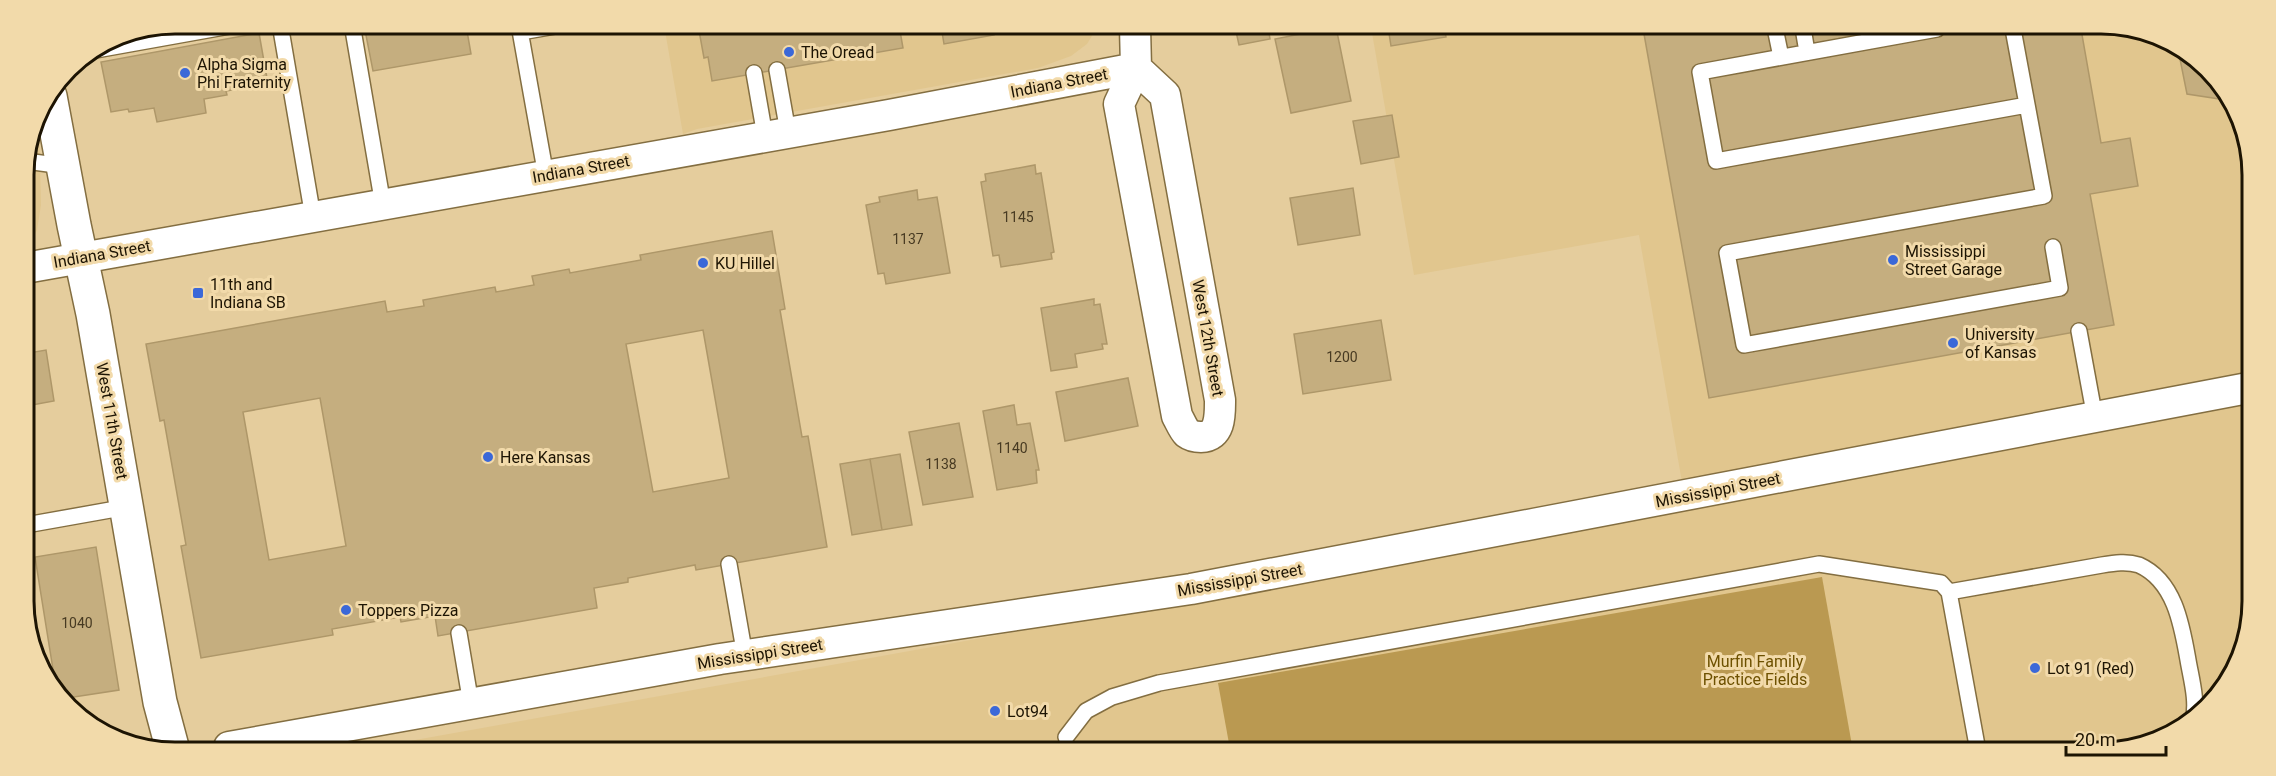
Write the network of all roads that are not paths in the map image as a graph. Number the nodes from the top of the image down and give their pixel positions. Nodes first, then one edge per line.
1 (185, 34) edge
2 (281, 34) edge
3 (354, 34) edge
4 (521, 34) edge
5 (1135, 34) edge
6 (1776, 34) edge
7 (1804, 34) edge
8 (1909, 34) edge
9 (2014, 34) edge
10 (122, 45) edge
11 (1808, 52) junction
12 (1781, 57) junction
13 (1136, 68) junction
14 (777, 69) dead end
15 (754, 74) dead end
16 (2026, 105) junction
17 (52, 107) edge
18 (777, 134) junction
19 (35, 162) edge
20 (63, 166) junction
21 (546, 176) junction
22 (383, 205) junction
23 (314, 217) junction
24 (2053, 247) dead end
25 (81, 258) junction
26 (35, 266) edge
27 (2079, 332) dead end
28 (2242, 389) edge
29 (2095, 417) junction
30 (127, 507) junction
31 (34, 524) edge
32 (729, 564) dead end
33 (1949, 592) junction
34 (459, 633) dead end
35 (745, 656) junction
36 (471, 704) junction
37 (2193, 706) edge
38 (1066, 737) dead end
39 (171, 741) edge
40 (1976, 741) edge
41 (257, 742) edge

1 - 10 lane
2 - 23 lane
3 - 22 lane
4 - 21 lane
5 - 13 street, West 12th Street
6 - 12 lane
7 - 11 lane
8 - 11 lane
9 - 16 lane
11 - 12 lane
12 - 16 lane
13 - 13 street, West 12th Street
13 - 18 street, Indiana Street
14 - 18 lane
15 - 18 lane
16 - 24 lane
17 - 20 street, West 11th Street
18 - 21 street, Indiana Street
19 - 20 lane
20 - 25 street, West 11th Street
21 - 22 street, Indiana Street
22 - 23 street, Indiana Street
23 - 25 street, Indiana Street
25 - 26 street, Indiana Street
25 - 30 street, West 11th Street
27 - 29 lane
28 - 29 street, Mississippi Street
29 - 35 street, Mississippi Street
30 - 31 lane
30 - 39 street, West 11th Street
32 - 35 lane
33 - 37 lane
33 - 38 lane
33 - 40 lane
34 - 36 lane
35 - 36 street, Mississippi Street
36 - 41 street, Mississippi Street

